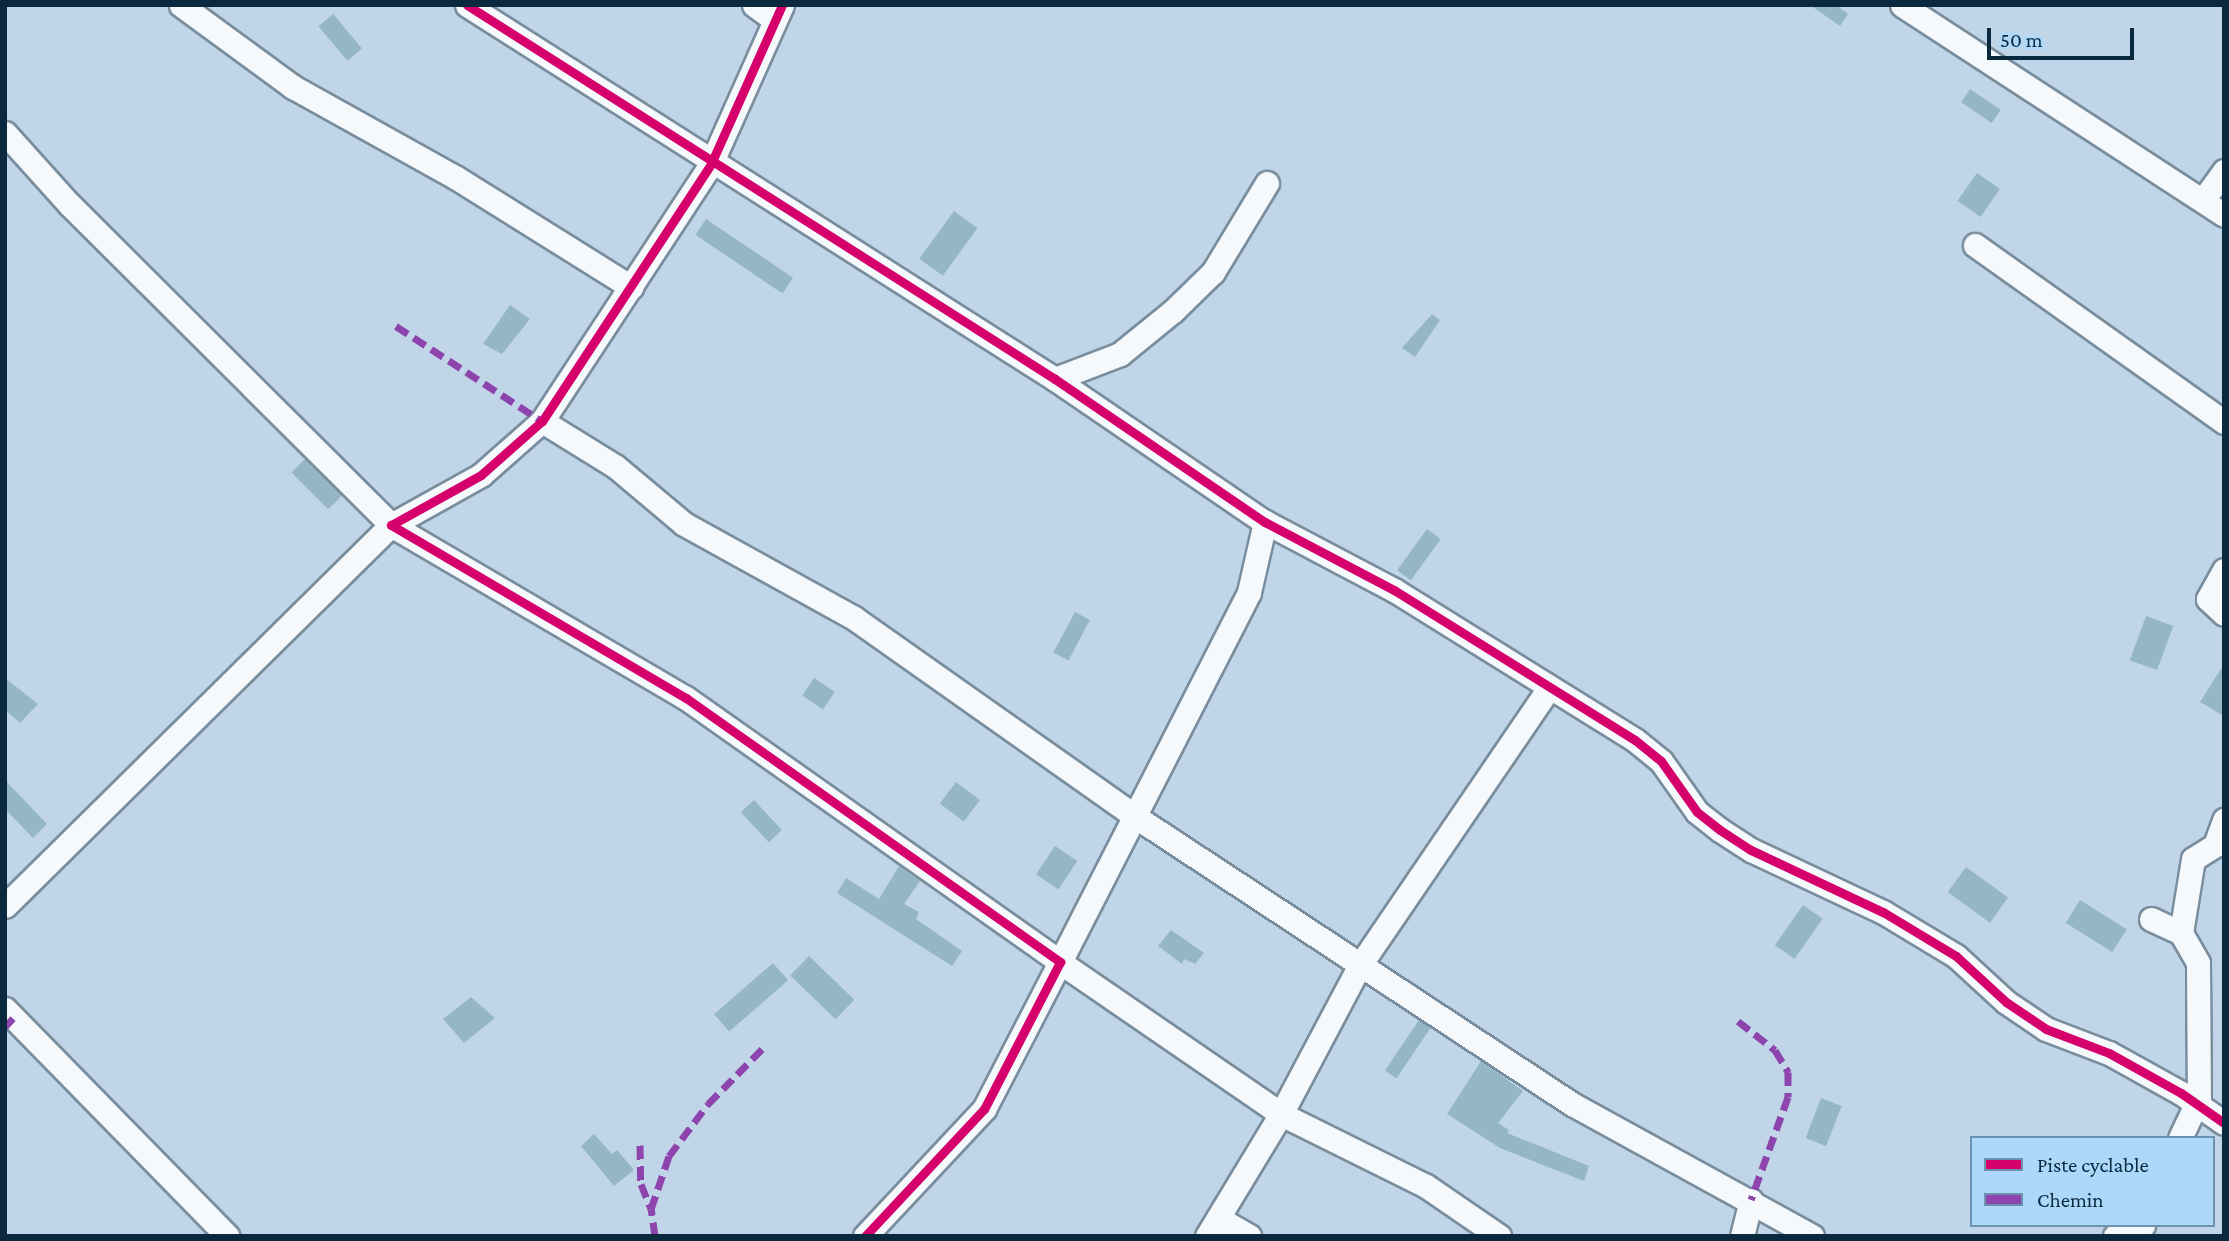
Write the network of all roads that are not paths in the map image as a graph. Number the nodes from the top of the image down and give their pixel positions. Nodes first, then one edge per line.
1 (181, 5) edge
2 (467, 5) edge
3 (1902, 5) edge
4 (770, 10) edge
5 (5, 133) edge
6 (712, 164) junction
7 (2224, 171) edge
8 (1267, 183) dead end
9 (2203, 200) junction
10 (2224, 215) edge
11 (1975, 245) dead end
12 (631, 287) junction
13 (1055, 379) junction
14 (542, 421) junction
15 (2224, 422) edge
16 (1265, 522) junction
17 (391, 525) junction
18 (2224, 570) edge
19 (2224, 614) edge
20 (1549, 688) junction
21 (1136, 817) junction
22 (2224, 820) edge
23 (5, 906) edge
24 (2151, 919) dead end
25 (2180, 933) junction
26 (1060, 962) junction
27 (1360, 965) junction
28 (5, 1009) edge
29 (2196, 1103) junction
30 (1281, 1114) junction
31 (2224, 1123) edge
32 (2181, 1136) edge
33 (1751, 1200) junction
34 (1212, 1227) edge
35 (2138, 1227) edge
36 (227, 1236) edge
37 (864, 1236) edge
38 (1250, 1236) edge
39 (1499, 1236) edge
40 (1742, 1236) edge
41 (1812, 1236) edge
42 (2115, 1236) edge

1 - 12 street
2 - 6 street
3 - 9 street
4 - 6 street
5 - 17 street
6 - 12 street
6 - 13 street
7 - 9 street
8 - 13 street
9 - 10 street
11 - 15 street
12 - 14 street
13 - 16 street
14 - 17 street
14 - 21 street
16 - 20 street
16 - 21 street
17 - 23 street
17 - 26 street
18 - 19 street
20 - 27 street
20 - 29 street
21 - 26 street
21 - 27 street
22 - 25 street
24 - 25 street
25 - 29 street
26 - 30 street
26 - 37 street
27 - 30 street
27 - 33 street
28 - 36 street
29 - 31 street
29 - 32 street
30 - 34 street
30 - 39 street
33 - 40 street
33 - 41 street
34 - 38 street
35 - 42 street

